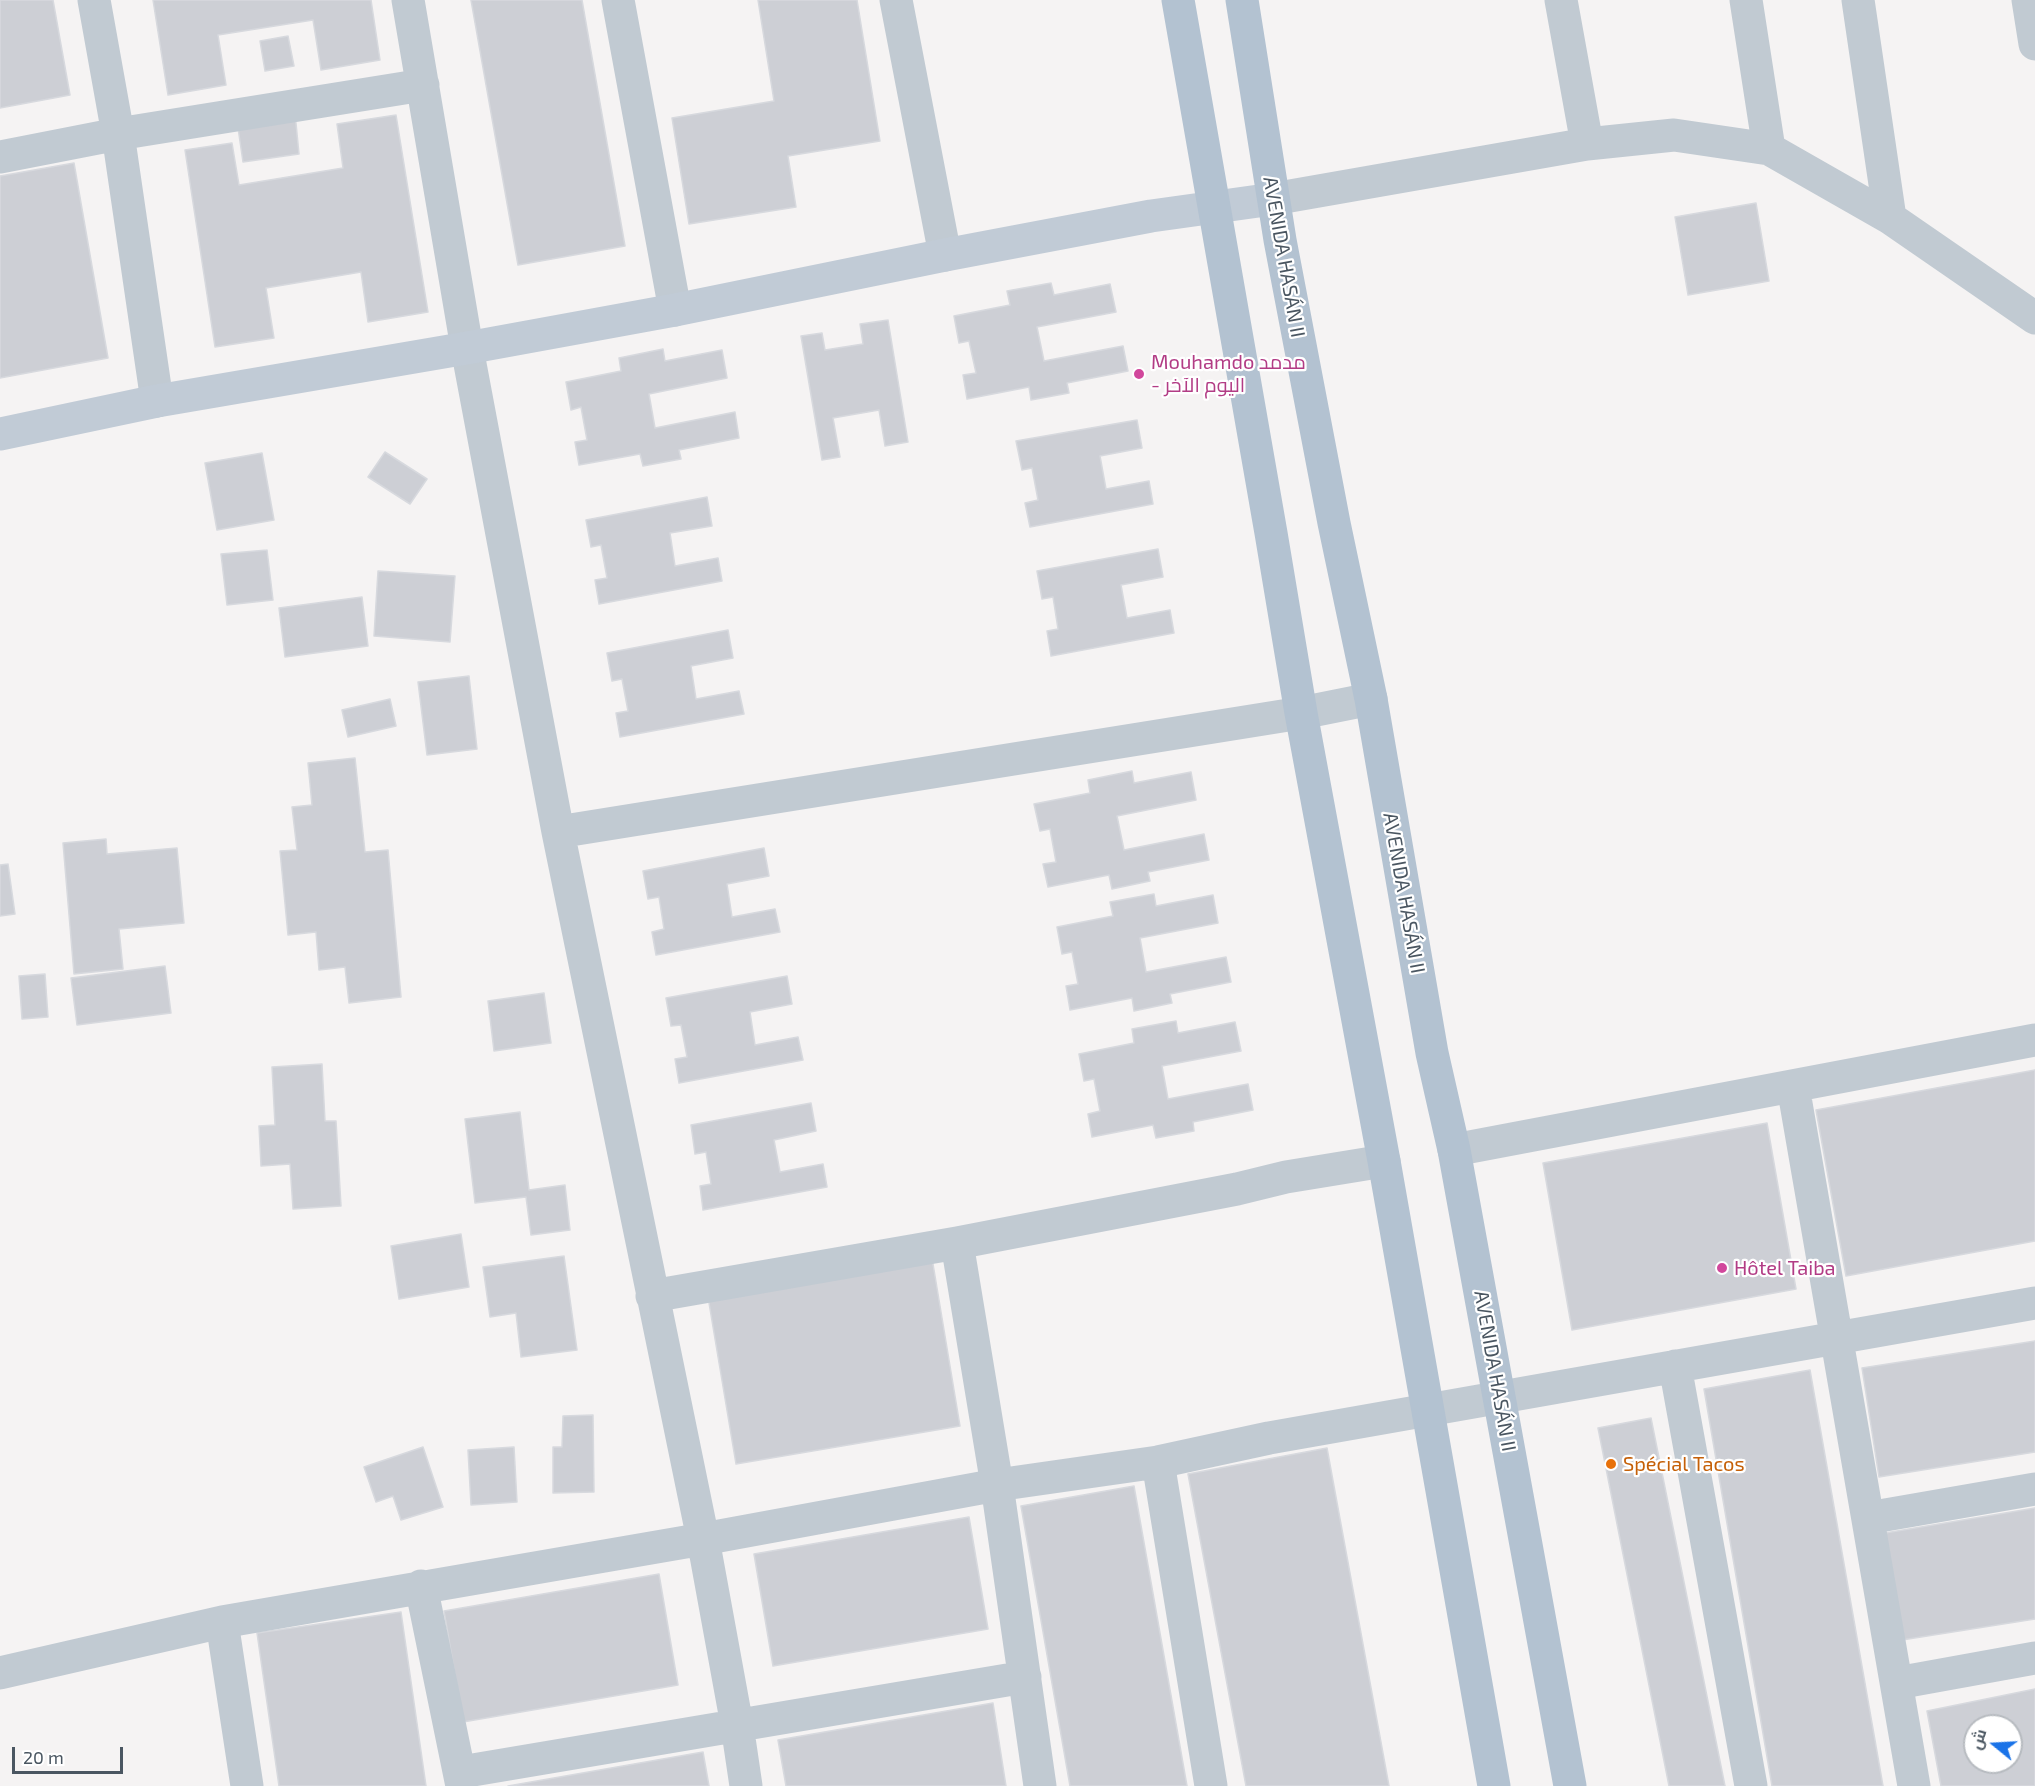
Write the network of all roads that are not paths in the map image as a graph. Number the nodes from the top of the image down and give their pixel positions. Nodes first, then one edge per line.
1 (94, 0) edge
2 (408, 0) edge
3 (618, 0) edge
4 (896, 0) edge
5 (1178, 0) edge
6 (1242, 0) edge
7 (1561, 0) edge
8 (1746, 0) edge
9 (1858, 0) edge
10 (2028, 0) edge
11 (2035, 44) edge
12 (423, 85) junction
13 (118, 134) junction
14 (1587, 144) junction
15 (1769, 149) junction
16 (0, 157) edge
17 (1274, 199) junction
18 (1213, 208) junction
19 (1890, 218) junction
20 (945, 255) junction
21 (675, 310) junction
22 (2035, 318) edge
23 (467, 348) junction
24 (157, 401) junction
25 (0, 434) edge
26 (1371, 699) junction
27 (1301, 713) junction
28 (558, 832) junction
29 (2035, 1040) edge
30 (1793, 1086) junction
31 (1454, 1150) junction
32 (1384, 1161) junction
33 (957, 1243) junction
34 (652, 1296) junction
35 (2035, 1303) edge
36 (1836, 1338) junction
37 (1675, 1366) junction
38 (1500, 1397) junction
39 (1429, 1409) junction
40 (1158, 1462) junction
41 (997, 1485) junction
42 (2035, 1489) edge
43 (1868, 1518) junction
44 (703, 1539) junction
45 (421, 1586) junction
46 (222, 1622) junction
47 (2035, 1658) edge
48 (0, 1673) edge
49 (1025, 1677) junction
50 (1897, 1683) junction
51 (737, 1725) junction
52 (461, 1779) edge
53 (247, 1786) edge
54 (746, 1786) edge
55 (1040, 1786) edge
56 (1210, 1786) edge
57 (1494, 1786) edge
58 (1570, 1786) edge
59 (1751, 1786) edge
60 (1914, 1786) edge

1 - 13 street
2 - 12 street
3 - 21 street
4 - 20 street
5 - 18 main road
6 - 17 main road, AVENIDA HASÁN II
7 - 14 street
8 - 15 street
9 - 19 street
10 - 11 street
12 - 13 street
12 - 23 street
13 - 16 street
13 - 24 street
14 - 15 street
14 - 17 street
15 - 19 street
17 - 18 street
17 - 26 main road, AVENIDA HASÁN II
18 - 20 street
18 - 27 main road
19 - 22 street
20 - 21 street
21 - 23 street
23 - 24 street
23 - 28 street
24 - 25 street
26 - 27 street
26 - 31 main road, AVENIDA HASÁN II
27 - 28 street
27 - 32 main road
28 - 34 street
29 - 30 street
30 - 31 street
30 - 36 street
31 - 38 main road, AVENIDA HASÁN II
32 - 33 street
32 - 39 main road
33 - 34 street
33 - 41 street
34 - 44 street
35 - 36 street
36 - 37 street
36 - 43 street
37 - 38 street
37 - 59 street
38 - 39 street
38 - 58 main road, AVENIDA HASÁN II
39 - 40 street
39 - 57 main road
40 - 41 street
40 - 56 street
41 - 44 street
41 - 49 street
42 - 43 street
43 - 50 street
44 - 45 street
44 - 51 street
45 - 46 street
45 - 52 street
46 - 48 street
46 - 53 street
47 - 50 street
49 - 51 street
49 - 55 street
50 - 60 street
51 - 52 street
51 - 54 street

